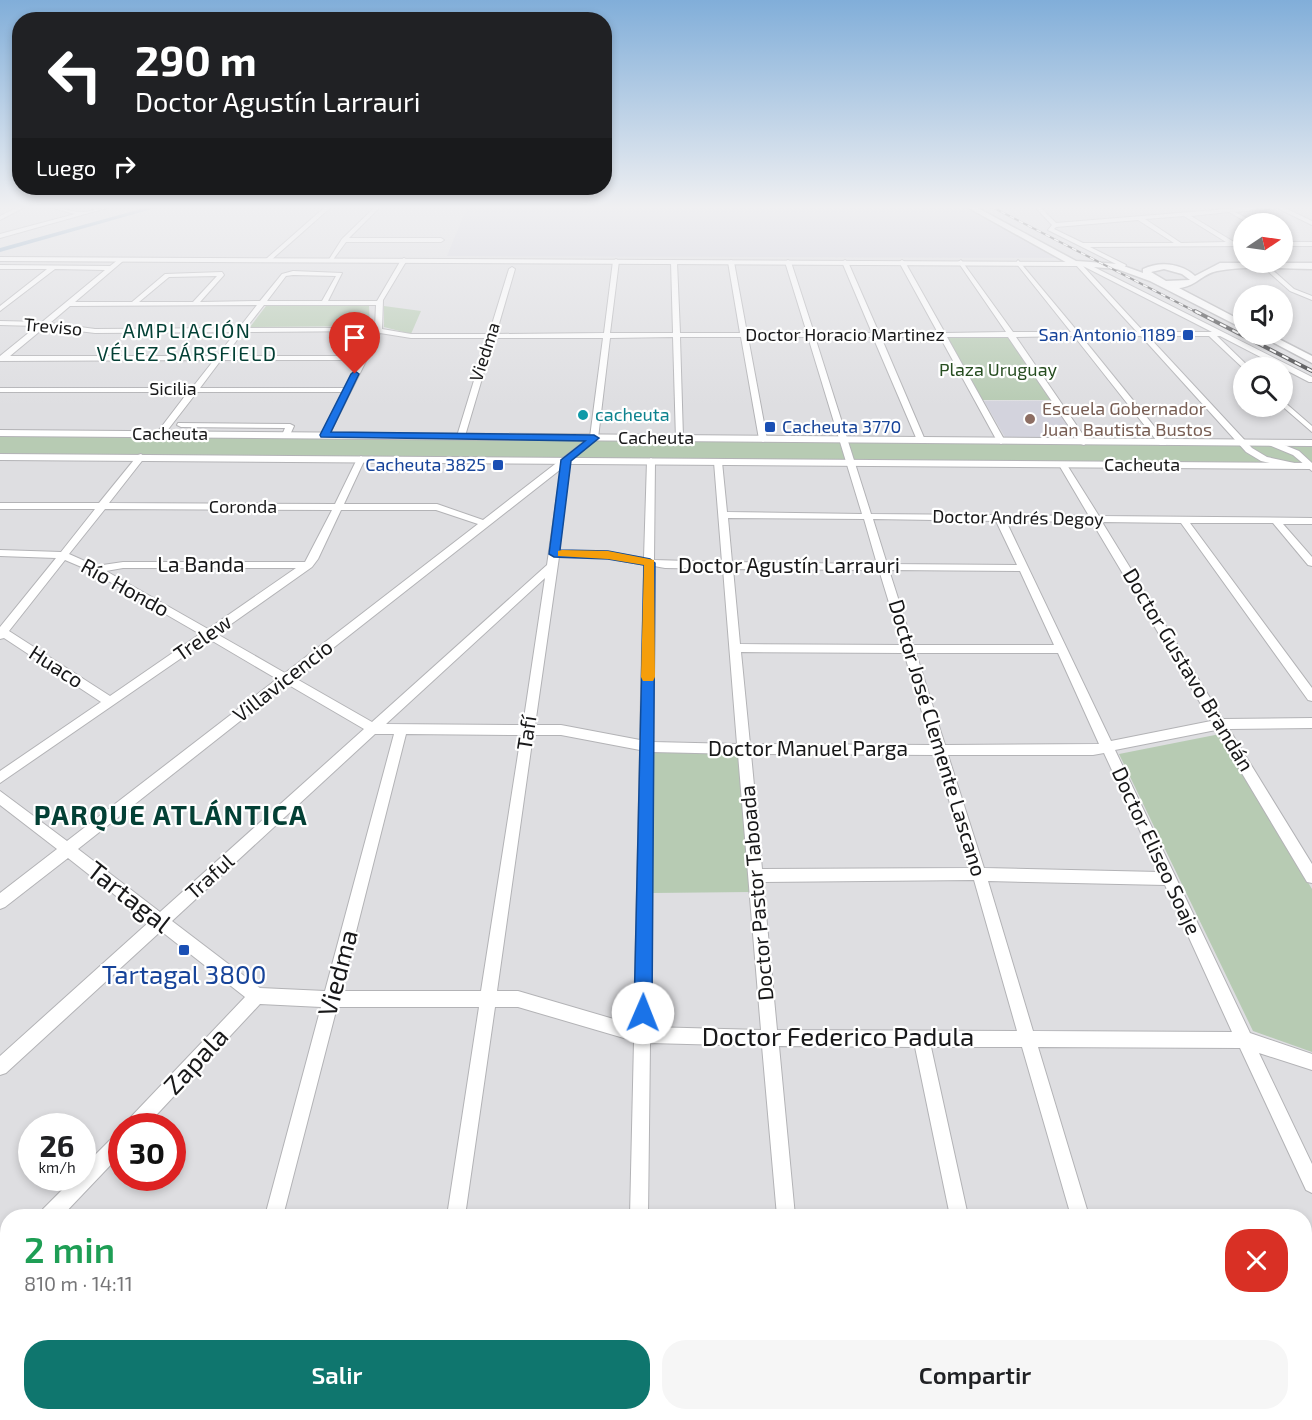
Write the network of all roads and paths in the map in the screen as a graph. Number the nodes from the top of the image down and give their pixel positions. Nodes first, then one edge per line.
1 (46, 273) edge
2 (106, 273) edge
3 (396, 273) edge
4 (510, 273) edge
5 (615, 273) edge
6 (674, 273) edge
7 (733, 273) edge
8 (792, 273) edge
9 (850, 273) edge
10 (908, 273) edge
11 (969, 273) edge
12 (1027, 273) edge
13 (1088, 273) edge
14 (1100, 273) edge
15 (1134, 273) edge
16 (1147, 273) edge
17 (1187, 273) edge
18 (1204, 273) edge
19 (1271, 273) edge
20 (1155, 280) junction
21 (1193, 281) junction
22 (1312, 298) edge
23 (134, 303) junction
24 (195, 303) junction
25 (262, 303) junction
26 (324, 303) junction
27 (379, 303) junction
28 (69, 304) junction
29 (0, 309) edge
30 (1233, 318) edge
31 (1233, 319) edge
32 (0, 323) edge
33 (45, 324) junction
34 (240, 330) junction
35 (378, 330) junction
36 (1224, 334) junction
37 (607, 335) junction
38 (675, 335) junction
39 (744, 335) junction
40 (811, 335) junction
41 (876, 335) junction
42 (943, 335) junction
43 (1012, 335) junction
44 (1078, 335) junction
45 (1144, 335) junction
46 (1212, 335) junction
47 (466, 336) joint
48 (491, 336) junction
49 (1284, 345) edge
50 (1288, 345) edge
51 (1235, 357) edge
52 (219, 358) junction
53 (363, 358) junction
54 (1312, 358) edge
55 (2, 360) edge
56 (1312, 380) edge
57 (194, 389) junction
58 (0, 390) edge
59 (347, 390) junction
60 (1293, 412) edge
61 (181, 425) dead end
62 (1312, 430) edge
63 (0, 433) edge
64 (160, 434) junction
65 (286, 435) junction
66 (325, 435) junction
67 (460, 436) junction
68 (594, 438) junction
69 (679, 438) junction
70 (763, 439) junction
71 (844, 440) junction
72 (921, 440) junction
73 (1001, 441) junction
74 (1084, 442) junction
75 (1163, 442) junction
76 (1243, 443) junction
77 (1272, 443) junction
78 (1312, 443) edge
79 (0, 457) edge
80 (141, 457) junction
81 (361, 459) junction
82 (566, 460) junction
83 (651, 461) junction
84 (718, 462) junction
85 (852, 463) junction
86 (1063, 465) junction
87 (1298, 466) junction
88 (1312, 467) edge
89 (531, 487) junction
90 (562, 494) junction
91 (0, 506) edge
92 (102, 507) junction
93 (338, 507) junction
94 (723, 515) junction
95 (868, 516) junction
96 (1000, 518) junction
97 (1095, 519) junction
98 (1183, 519) junction
99 (1275, 520) junction
100 (1312, 520) edge
101 (484, 523) junction
102 (0, 553) edge
103 (554, 554) junction
104 (63, 555) junction
105 (650, 563) junction
106 (1312, 563) edge
107 (308, 565) junction
108 (552, 566) junction
109 (728, 566) junction
110 (885, 567) junction
111 (1024, 568) junction
112 (95, 569) junction
113 (1, 633) edge
114 (208, 634) junction
115 (909, 647) junction
116 (735, 648) junction
117 (1062, 649) junction
118 (286, 678) junction
119 (1312, 697) edge
120 (110, 702) junction
121 (1312, 723) edge
122 (1221, 724) junction
123 (374, 729) junction
124 (528, 729) junction
125 (401, 730) junction
126 (647, 747) junction
127 (744, 749) junction
128 (1108, 749) junction
129 (940, 750) junction
130 (0, 778) edge
131 (0, 797) edge
132 (67, 849) junction
133 (979, 874) junction
134 (755, 876) junction
135 (1312, 876) edge
136 (1169, 879) junction
137 (0, 902) edge
138 (161, 921) junction
139 (257, 996) junction
140 (487, 998) junction
141 (332, 999) junction
142 (642, 1035) junction
143 (770, 1038) junction
144 (921, 1038) junction
145 (1026, 1038) junction
146 (1245, 1040) junction
147 (1312, 1062) edge
148 (0, 1067) edge
149 (146, 1113) edge
150 (108, 1155) edge
151 (1312, 1184) edge
152 (57, 1209) edge
153 (276, 1209) edge
154 (457, 1209) edge
155 (639, 1209) edge
156 (785, 1209) edge
157 (958, 1209) edge
158 (1078, 1209) edge

1 - 29 street
2 - 28 street
3 - 27 street
4 - 48 street, Viedma
5 - 37 street
6 - 38 street
7 - 39 street
8 - 40 street, Doctor José Clemente Lascano
9 - 41 street
10 - 42 street
11 - 43 street
12 - 44 street
13 - 45 street
14 - 36 street
15 - 20 main road
16 - 20 main road
17 - 21 main road
18 - 21 main road
19 - 22 street
20 - 21 main road
20 - 31 main road
21 - 30 main road
23 - 24 street
23 - 24 street
23 - 28 street
24 - 25 street
25 - 26 street
25 - 26 street
25 - 34 street
26 - 27 street
27 - 35 street
28 - 33 street
32 - 33 street, Treviso
33 - 34 street, Treviso
33 - 55 street
34 - 35 street, Treviso
34 - 52 street
35 - 47 street, Treviso
35 - 53 street
36 - 46 street, Doctor Horacio Martinez
36 - 56 street
37 - 38 street, Doctor Horacio Martinez
37 - 48 street, Doctor Horacio Martinez
37 - 68 street
38 - 39 street, Doctor Horacio Martinez
38 - 69 street
39 - 40 street, Doctor Horacio Martinez
39 - 70 street
40 - 41 street, Doctor Horacio Martinez
40 - 71 street, Doctor José Clemente Lascano
41 - 42 street, Doctor Horacio Martinez
41 - 72 street
42 - 43 street, Doctor Horacio Martinez
42 - 73 street
43 - 44 street, Doctor Horacio Martinez
43 - 74 street
44 - 45 street, Doctor Horacio Martinez
44 - 75 street
45 - 46 street, Doctor Horacio Martinez
45 - 76 street
46 - 51 street
47 - 48 street, Doctor Horacio Martinez
48 - 67 street, Viedma
49 - 54 main road
50 - 54 main road
52 - 53 street
52 - 55 street
52 - 57 street
53 - 59 street
57 - 58 street, Sicilia
57 - 59 street, Sicilia
57 - 64 street
59 - 66 street
60 - 62 street
61 - 65 street
63 - 64 street, Cacheuta
64 - 65 street, Cacheuta
65 - 66 street, Cacheuta
66 - 67 street, Cacheuta
67 - 68 street, Cacheuta
68 - 69 street, Cacheuta
68 - 82 street
69 - 70 street, Cacheuta
70 - 71 street, Cacheuta
71 - 72 street, Cacheuta
71 - 85 street, Doctor José Clemente Lascano
72 - 73 street, Cacheuta
73 - 74 street, Cacheuta
74 - 75 street, Cacheuta
75 - 76 street, Cacheuta
76 - 77 street, Cacheuta
76 - 87 street
77 - 78 street, Cacheuta
77 - 88 street
79 - 80 street, Cacheuta
80 - 81 street, Cacheuta
80 - 92 street
81 - 82 street, Cacheuta
81 - 93 street, Trelew
82 - 83 street, Cacheuta
82 - 89 street, Villavicencio
82 - 90 street, Tafí
83 - 84 street, Cacheuta
83 - 105 street
84 - 85 street, Cacheuta
84 - 94 street, Doctor Pastor Taboada
85 - 86 street, Cacheuta
85 - 95 street, Doctor José Clemente Lascano
86 - 87 street, Cacheuta
86 - 97 street, Doctor Gustavo Brandán
87 - 88 street, Cacheuta
89 - 90 street
89 - 101 street, Villavicencio
90 - 103 street, Tafí
91 - 92 street, Coronda
92 - 93 street, Coronda
92 - 104 street
93 - 101 street, Coronda
93 - 107 street, Trelew
94 - 95 street, Doctor Andrés Degoy
94 - 109 street, Doctor Pastor Taboada
95 - 96 street, Doctor Andrés Degoy
95 - 110 street, Doctor José Clemente Lascano
96 - 97 street, Doctor Andrés Degoy
96 - 111 street, Doctor Eliseo Soaje
97 - 98 street, Doctor Andrés Degoy
97 - 122 street, Doctor Gustavo Brandán
98 - 99 street, Doctor Andrés Degoy
98 - 119 street
99 - 100 street, Doctor Andrés Degoy
99 - 106 street
101 - 118 street, Villavicencio
102 - 104 street
103 - 105 street, Doctor Agustín Larrauri
103 - 108 street, Tafí
104 - 112 street, Río Hondo
104 - 113 street
105 - 109 street, Doctor Agustín Larrauri
105 - 126 street
107 - 112 street, La Banda
107 - 114 street, Trelew
108 - 123 street, Traful
108 - 124 street, Tafí
109 - 110 street, Doctor Agustín Larrauri
109 - 116 street, Doctor Pastor Taboada
110 - 111 street, Doctor Agustín Larrauri
110 - 115 street, Doctor José Clemente Lascano
111 - 117 street, Doctor Eliseo Soaje
112 - 114 street, Río Hondo
113 - 120 street, Huaco
114 - 118 street, Río Hondo
114 - 120 street, Trelew
115 - 116 street
115 - 117 street
115 - 129 street, Doctor José Clemente Lascano
116 - 127 street, Doctor Pastor Taboada
117 - 128 street, Doctor Eliseo Soaje
118 - 123 street, Río Hondo
118 - 132 street, Villavicencio
120 - 130 street, Trelew
121 - 122 street, Doctor Manuel Parga
122 - 128 street, Doctor Manuel Parga
122 - 135 street, Doctor Gustavo Brandán
123 - 125 street, Doctor Manuel Parga
123 - 138 street, Traful
124 - 125 street, Doctor Manuel Parga
124 - 126 street, Doctor Manuel Parga
124 - 140 street, Tafí
125 - 141 street, Viedma
126 - 127 street, Doctor Manuel Parga
126 - 142 street
127 - 129 street, Doctor Manuel Parga
127 - 134 street, Doctor Pastor Taboada
128 - 129 street, Doctor Manuel Parga
128 - 136 street, Doctor Eliseo Soaje
129 - 133 street, Doctor José Clemente Lascano
131 - 132 street, Tartagal
132 - 137 street, Villavicencio
132 - 138 street, Tartagal
133 - 134 street
133 - 136 street
133 - 145 street, Doctor José Clemente Lascano
134 - 143 street, Doctor Pastor Taboada
136 - 146 street, Doctor Eliseo Soaje
138 - 139 street, Tartagal
138 - 148 street, Traful
139 - 141 street, Doctor Federico Padula
139 - 149 street, Zapala
140 - 141 street, Doctor Federico Padula
140 - 142 street, Doctor Federico Padula
140 - 154 street, Tafí
141 - 153 street, Viedma
142 - 143 street, Doctor Federico Padula
142 - 155 street
143 - 144 street, Doctor Federico Padula
143 - 156 street, Doctor Pastor Taboada
144 - 145 street, Doctor Federico Padula
144 - 157 street
145 - 146 street, Doctor Federico Padula
145 - 158 street, Doctor José Clemente Lascano
146 - 147 street, Doctor Federico Padula
146 - 151 street, Doctor Eliseo Soaje
150 - 152 street

